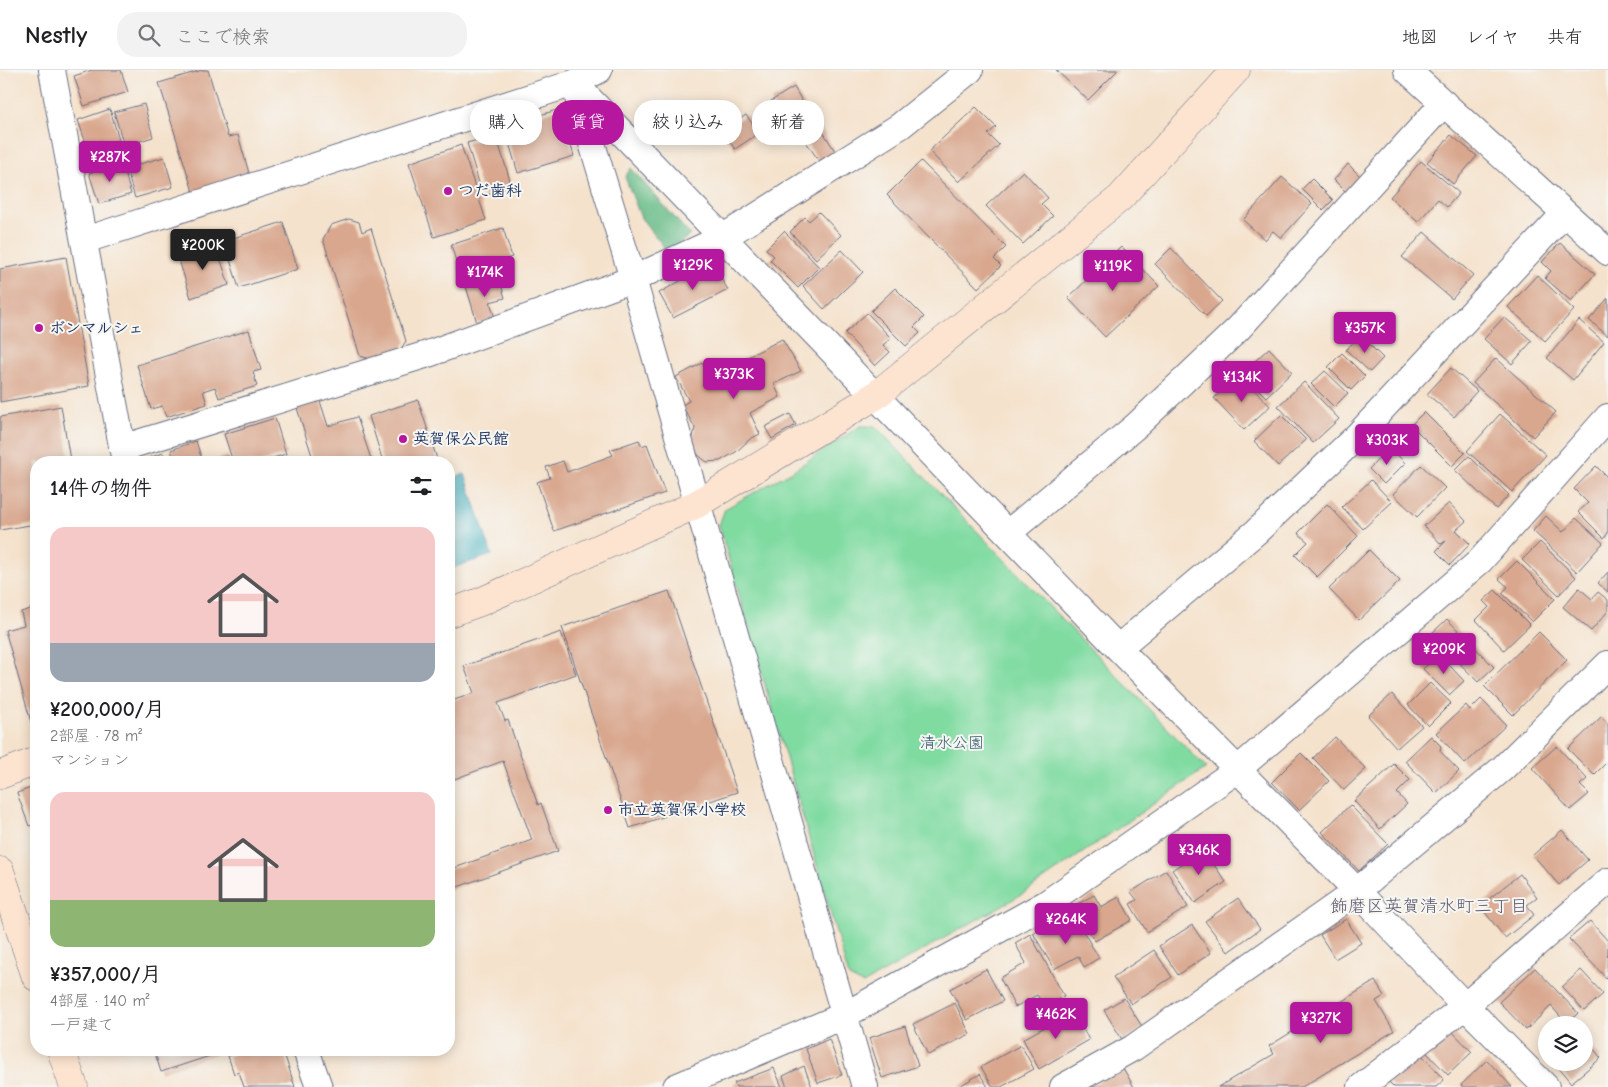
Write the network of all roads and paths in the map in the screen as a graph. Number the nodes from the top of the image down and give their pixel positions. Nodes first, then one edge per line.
1 (52, 70) edge
2 (599, 70) edge
3 (970, 70) edge
4 (1236, 70) edge
5 (1407, 70) edge
6 (571, 76) edge
7 (1444, 103) junction
8 (1565, 213) junction
9 (722, 238) junction
10 (85, 240) junction
11 (1608, 252) edge
12 (633, 279) junction
13 (875, 396) junction
14 (1608, 417) edge
15 (123, 455) edge
16 (697, 504) junction
17 (1008, 533) junction
18 (455, 611) edge
19 (1118, 648) junction
20 (1608, 664) edge
21 (30, 763) edge
22 (1237, 770) junction
23 (0, 775) edge
24 (0, 871) edge
25 (1608, 880) edge
26 (1357, 890) junction
27 (30, 960) edge
28 (1465, 1006) junction
29 (845, 1015) junction
30 (63, 1056) edge
31 (308, 1056) edge
32 (1368, 1085) edge
33 (74, 1087) edge
34 (319, 1087) edge
35 (676, 1087) edge
36 (866, 1087) edge
37 (1062, 1087) edge
38 (1546, 1087) edge

1 - 10 street
2 - 6 street
3 - 9 street
4 - 13 street
5 - 7 street
6 - 9 street
6 - 10 street
6 - 12 street
7 - 8 street
7 - 17 street
8 - 11 street
8 - 19 street
9 - 12 street
9 - 13 street
10 - 15 street
12 - 15 street
12 - 16 street
13 - 16 street
13 - 17 street
14 - 22 street
16 - 18 street
16 - 29 street
17 - 19 street
19 - 22 street
20 - 26 street
21 - 23 street
22 - 26 street
22 - 29 street
24 - 27 street
25 - 28 street
26 - 28 street
26 - 37 street
28 - 32 street
28 - 38 street
29 - 35 street
29 - 36 street
30 - 33 street
31 - 34 street

